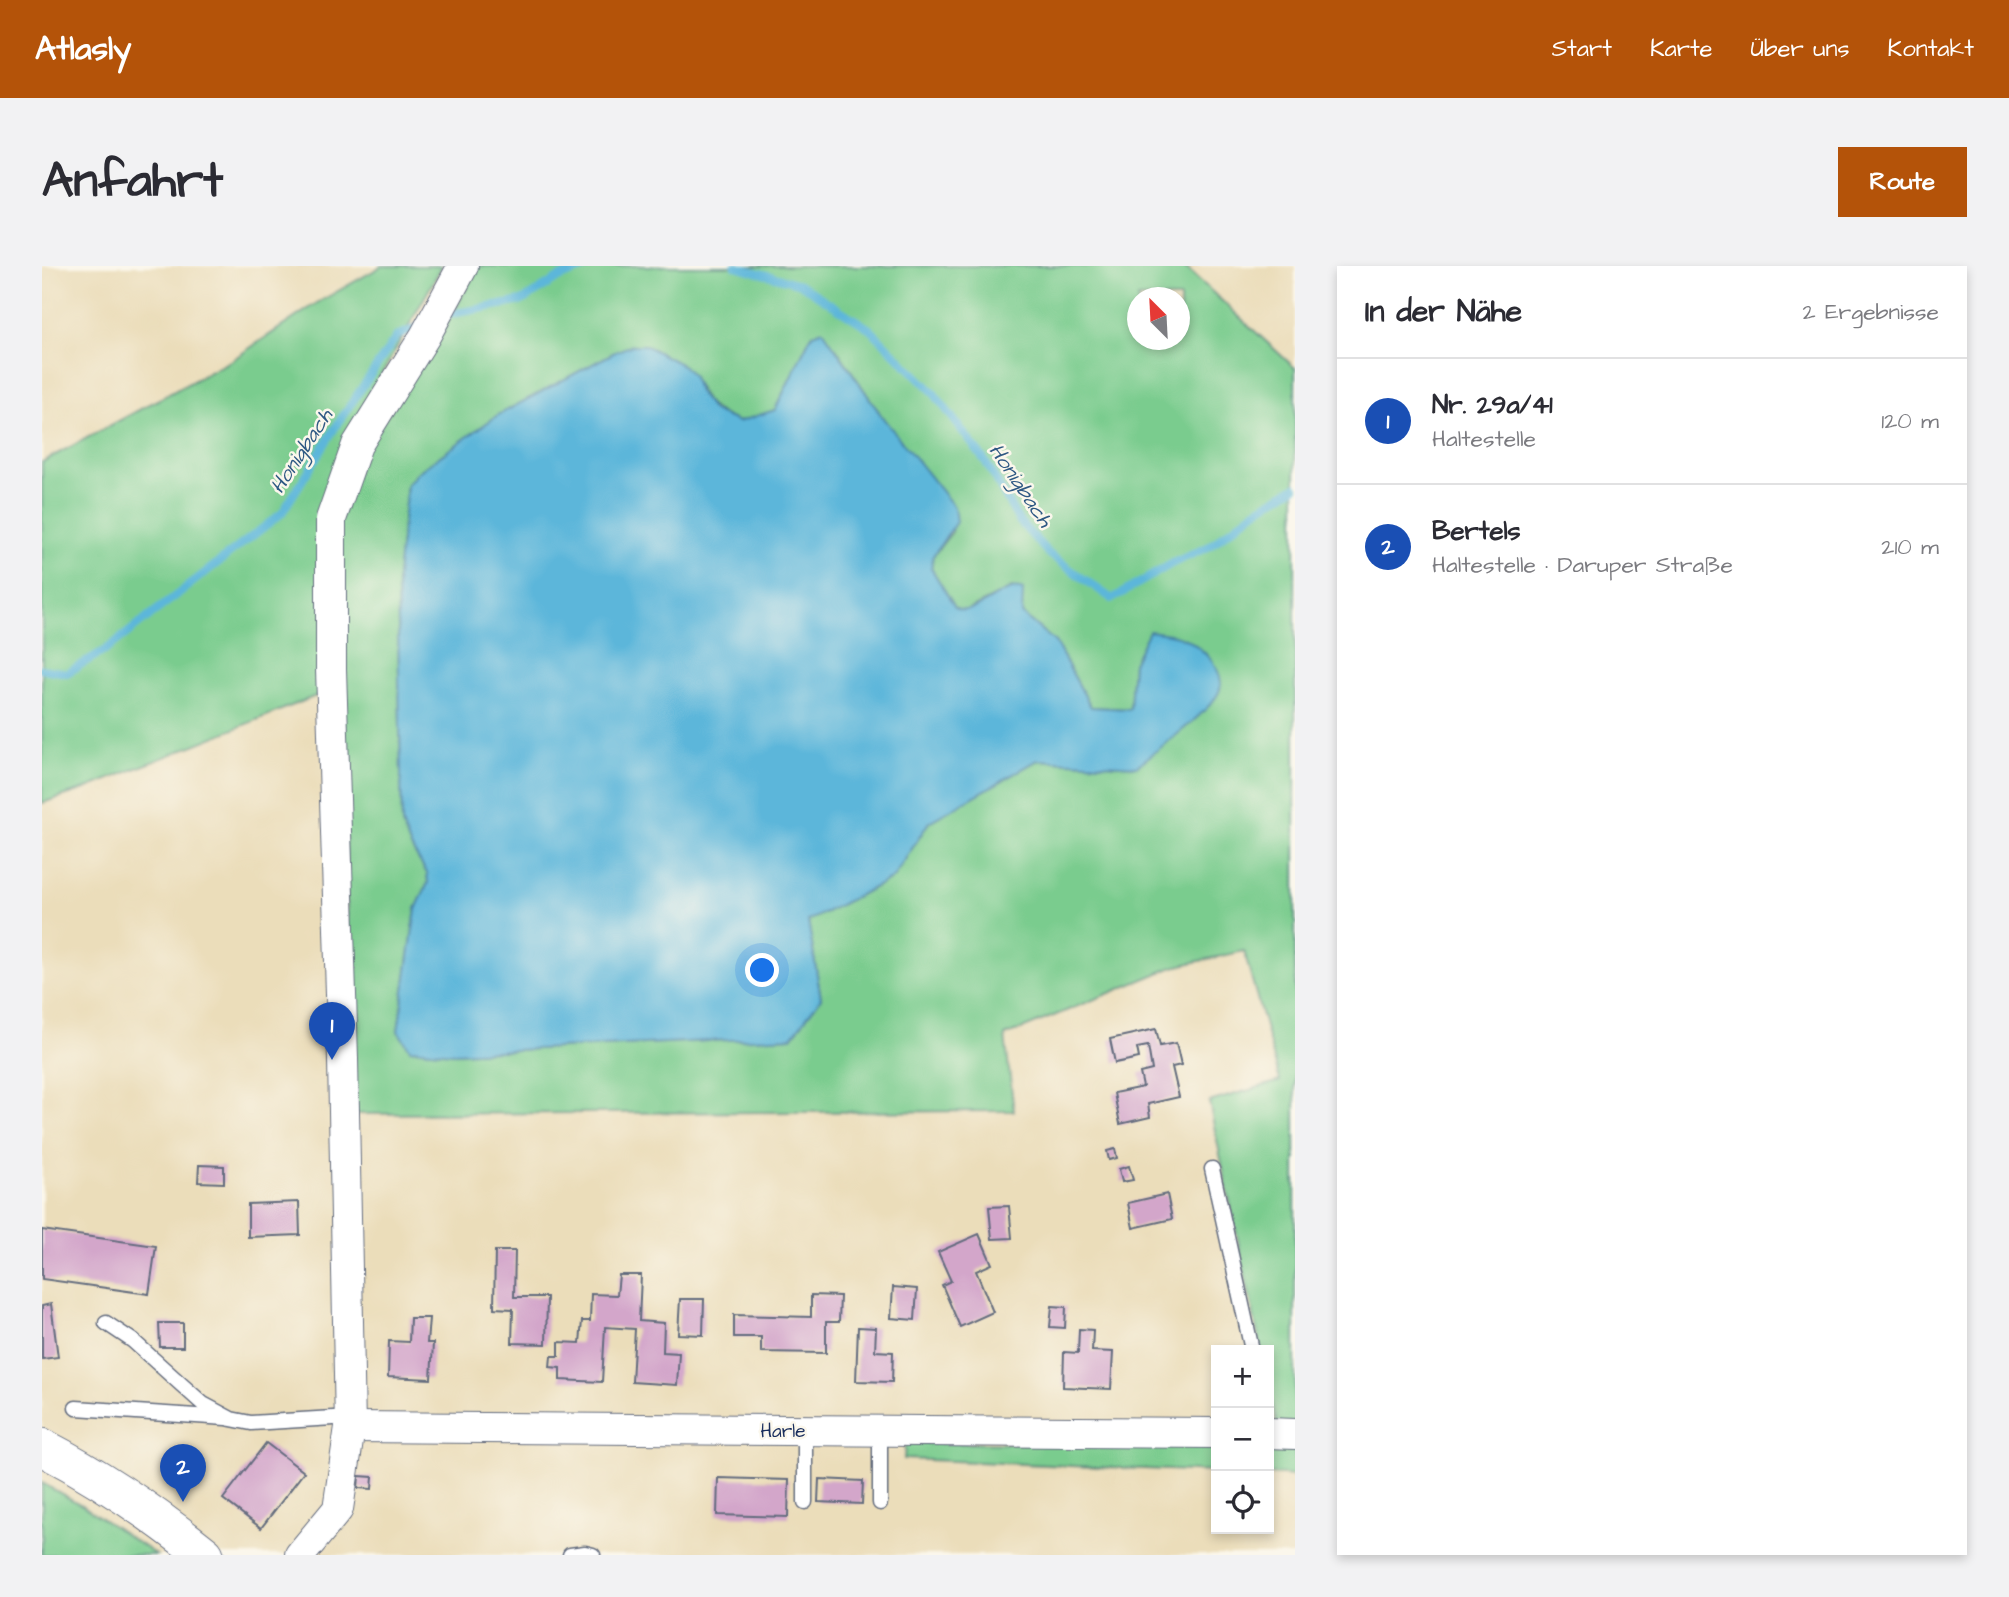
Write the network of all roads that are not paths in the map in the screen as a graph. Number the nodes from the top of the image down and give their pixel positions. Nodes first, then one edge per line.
1 (463, 266) edge
2 (1212, 1169) dead end
3 (106, 1324) dead end
4 (1251, 1345) edge
5 (76, 1408) dead end
6 (231, 1419) junction
7 (350, 1422) junction
8 (805, 1430) junction
9 (880, 1431) junction
10 (1211, 1433) edge
11 (42, 1447) edge
12 (805, 1502) dead end
13 (880, 1503) dead end
14 (205, 1555) edge
15 (300, 1555) edge
16 (570, 1555) edge
17 (593, 1555) edge

1 - 7 street
2 - 4 lane
3 - 6 lane
5 - 6 lane
6 - 7 lane
7 - 8 street, Harle
7 - 15 street
8 - 9 street, Harle
8 - 12 lane
9 - 10 street, Harle
9 - 13 lane
11 - 14 street
16 - 17 lane

